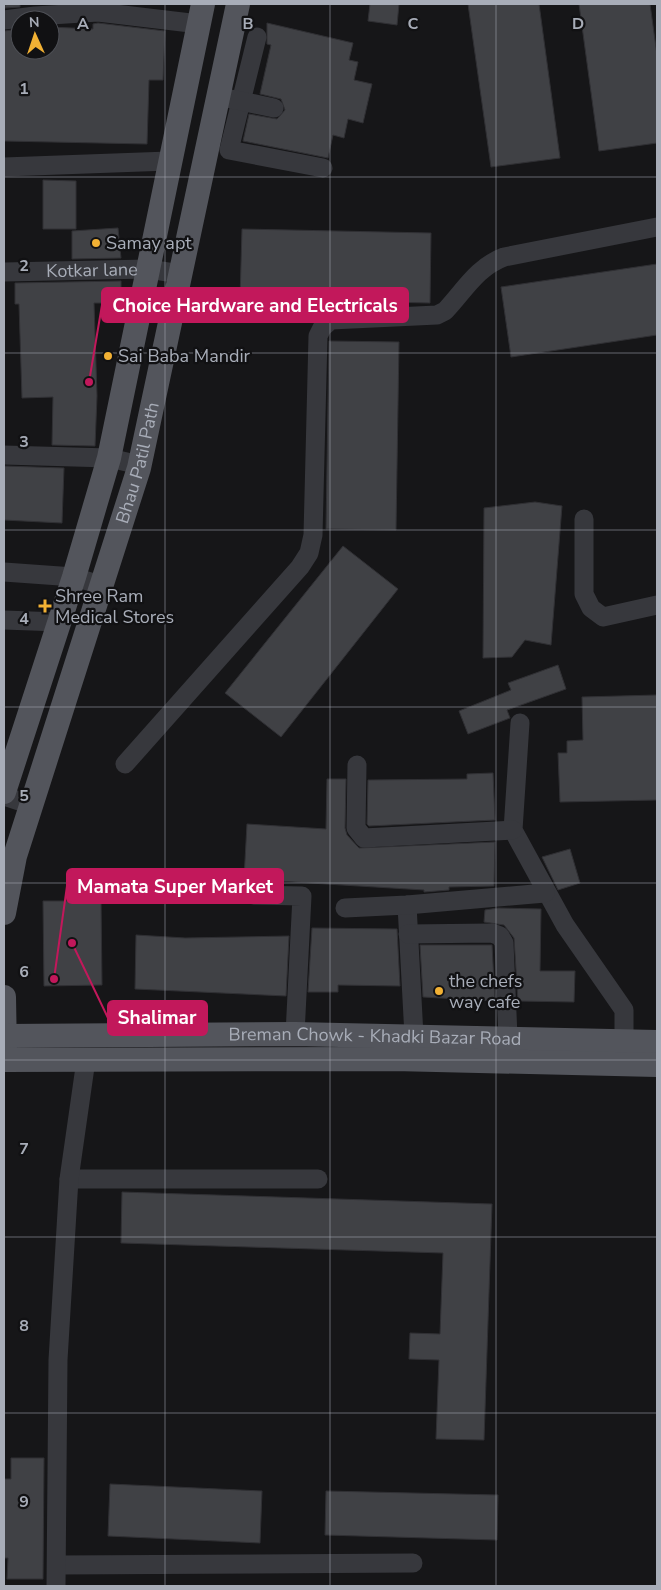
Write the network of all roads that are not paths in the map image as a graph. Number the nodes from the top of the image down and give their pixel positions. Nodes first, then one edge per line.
1 (238, 4) edge
2 (201, 14) edge
3 (4, 20) edge
4 (257, 37) dead end
5 (218, 96) junction
6 (243, 101) junction
7 (274, 108) dead end
8 (170, 161) junction
9 (4, 167) edge
10 (323, 168) dead end
11 (657, 227) edge
12 (148, 268) junction
13 (4, 272) edge
14 (181, 274) junction
15 (4, 455) edge
16 (109, 458) junction
17 (140, 465) junction
18 (584, 519) dead end
19 (4, 572) edge
20 (74, 577) junction
21 (101, 584) junction
22 (657, 605) edge
23 (4, 620) edge
24 (59, 622) junction
25 (46, 664) junction
26 (74, 672) junction
27 (520, 723) dead end
28 (125, 764) dead end
29 (357, 765) dead end
30 (4, 794) edge
31 (31, 805) junction
32 (514, 830) junction
33 (545, 893) junction
34 (254, 895) dead end
35 (407, 905) junction
36 (345, 908) dead end
37 (4, 913) edge
38 (408, 934) junction
39 (4, 997) edge
40 (295, 1034) junction
41 (5, 1036) edge
42 (414, 1036) junction
43 (508, 1037) junction
44 (624, 1041) junction
45 (657, 1042) edge
46 (86, 1060) junction
47 (4, 1063) edge
48 (657, 1065) edge
49 (69, 1179) junction
50 (318, 1179) dead end
51 (413, 1563) dead end
52 (57, 1565) junction
53 (56, 1586) edge

1 - 5 main road, Bhau Patil Path
2 - 3 street
2 - 8 main road, Bhau Patil Path
4 - 6 street
5 - 6 street
5 - 14 main road, Bhau Patil Path
6 - 7 street
6 - 10 street
8 - 9 street
8 - 12 main road, Bhau Patil Path
11 - 28 street
12 - 13 street, Kotkar lane
12 - 14 street, Kotkar lane
12 - 16 main road, Bhau Patil Path
14 - 17 main road, Bhau Patil Path
15 - 16 street
16 - 17 street
16 - 20 main road, Bhau Patil Path
17 - 21 main road, Bhau Patil Path
18 - 22 street
19 - 20 street
20 - 21 street
20 - 24 main road, Bhau Patil Path
21 - 26 main road, Bhau Patil Path
23 - 24 street
24 - 25 main road, Bhau Patil Path
25 - 26 main road
25 - 30 main road, Bhau Patil Path
26 - 31 main road, Bhau Patil Path
27 - 32 street
29 - 32 street
30 - 31 street
31 - 37 main road, Bhau Patil Path
32 - 33 street
33 - 35 street
33 - 44 street
34 - 40 street
35 - 36 street
35 - 38 street
38 - 42 street
38 - 43 street
39 - 41 main road
40 - 41 main road, Breman Chowk - Khadki Bazar Road
40 - 42 main road, Breman Chowk - Khadki Bazar Road
41 - 47 main road
42 - 43 main road, Breman Chowk - Khadki Bazar Road
43 - 44 main road, Breman Chowk - Khadki Bazar Road
44 - 45 main road, Breman Chowk - Khadki Bazar Road
46 - 47 main road, Breman Chowk - Khadki Bazar Road
46 - 48 main road, Breman Chowk - Khadki Bazar Road
46 - 49 street
49 - 50 street
49 - 52 street
51 - 52 street
52 - 53 street

